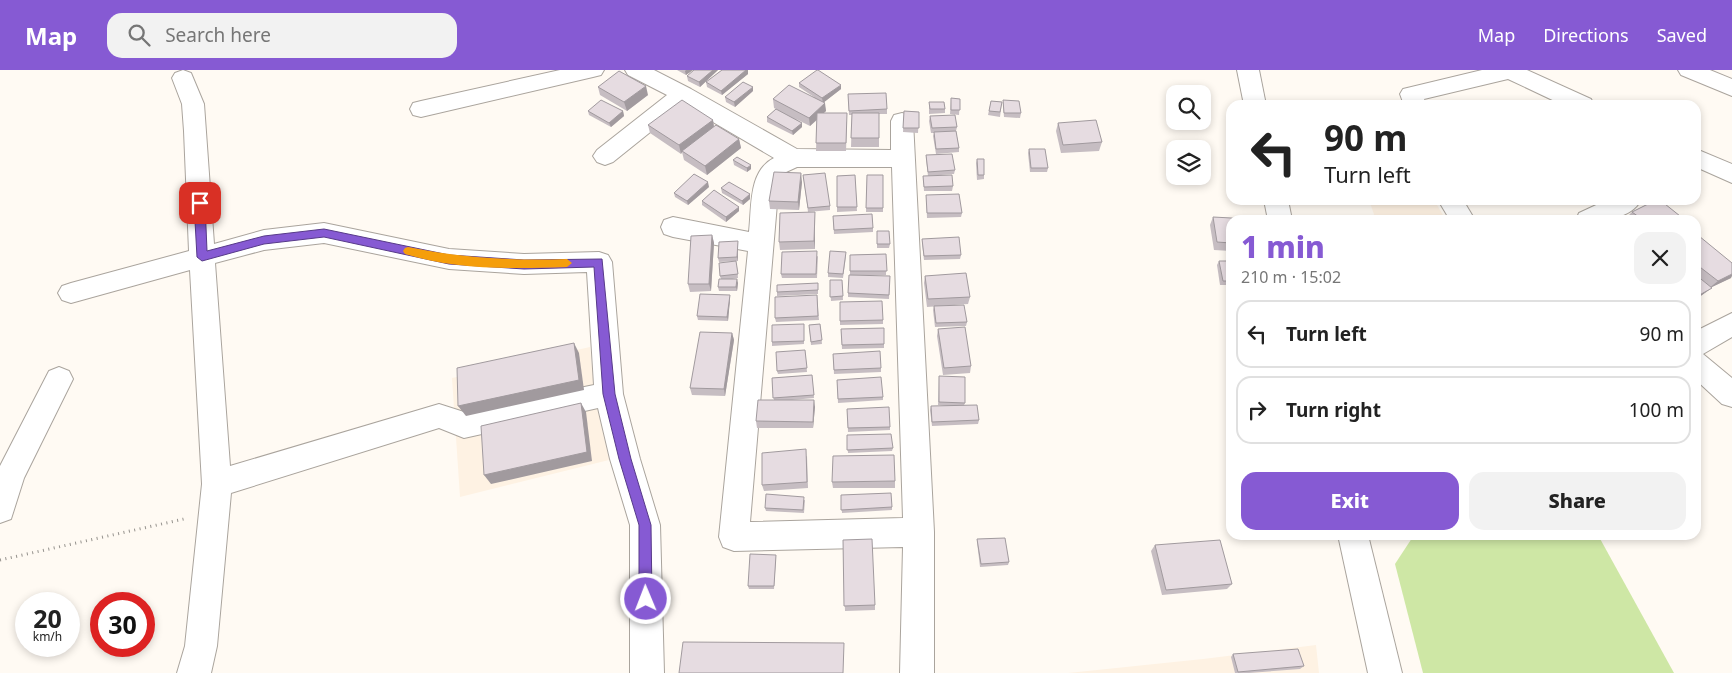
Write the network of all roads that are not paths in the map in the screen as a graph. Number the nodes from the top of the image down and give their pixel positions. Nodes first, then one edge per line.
1 (593, 70) edge
2 (636, 70) edge
3 (1248, 70) edge
4 (1689, 70) edge
5 (183, 78) dead end
6 (1732, 88) edge
7 (683, 94) junction
8 (1254, 100) edge
9 (1413, 100) edge
10 (1572, 100) edge
11 (421, 109) dead end
12 (902, 121) edge
13 (605, 156) dead end
14 (793, 158) junction
15 (903, 159) junction
16 (1701, 162) edge
17 (1732, 174) edge
18 (1619, 205) edge
19 (1598, 215) edge
20 (673, 228) dead end
21 (760, 244) junction
22 (202, 257) junction
23 (71, 293) dead end
24 (1732, 324) edge
25 (1701, 342) edge
26 (1701, 367) edge
27 (59, 379) dead end
28 (609, 394) junction
29 (1732, 395) edge
30 (217, 484) junction
31 (0, 509) edge
32 (919, 532) junction
33 (1359, 540) edge
34 (194, 673) edge
35 (647, 673) edge
36 (917, 673) edge
37 (1386, 673) edge

1 - 11 street
2 - 7 street
3 - 8 street
4 - 6 street
5 - 22 street
7 - 13 street
7 - 14 street
9 - 10 street
12 - 15 street
14 - 15 street
14 - 21 street
15 - 32 street
16 - 17 street
18 - 19 street
20 - 21 street
21 - 32 street
22 - 23 street
22 - 28 street
22 - 30 street
24 - 25 street
26 - 29 street
27 - 31 street
28 - 30 street
28 - 35 street
30 - 34 street
32 - 36 street
33 - 37 street

